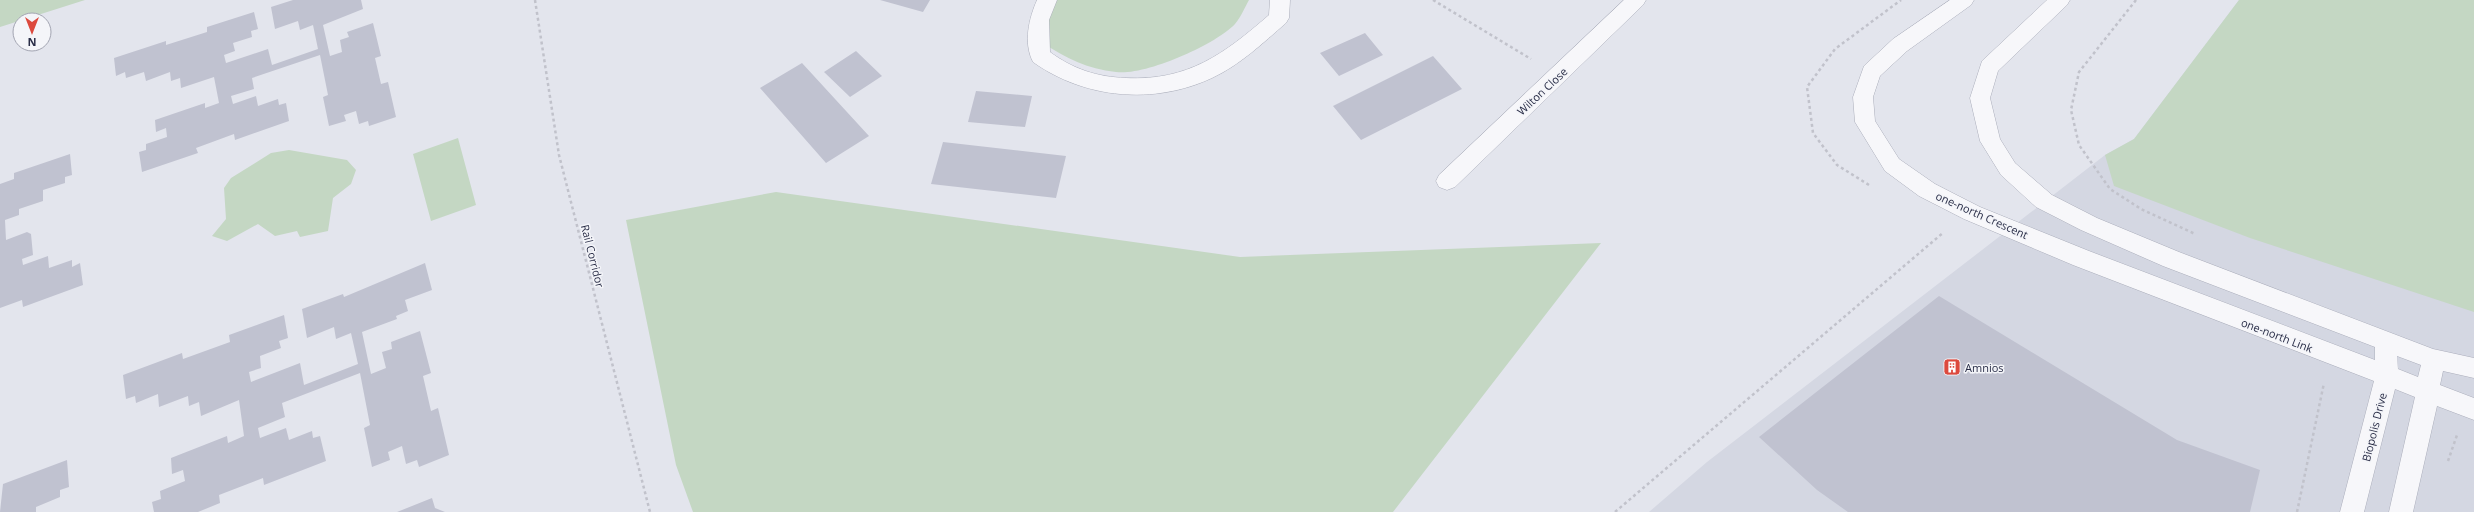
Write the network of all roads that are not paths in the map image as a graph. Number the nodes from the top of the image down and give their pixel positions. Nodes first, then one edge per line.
1 (1047, 0) edge
2 (1280, 0) edge
3 (1636, 0) edge
4 (1964, 0) edge
5 (2060, 0) edge
6 (1447, 181) dead end
7 (2081, 258) joint
8 (2386, 341) junction
9 (2433, 359) junction
10 (2474, 368) edge
11 (2386, 377) junction
12 (2428, 393) junction
13 (2474, 409) edge
14 (2352, 512) edge
15 (2401, 512) edge

1 - 2 street
3 - 6 street, Wilton Close
4 - 7 street, one-north Crescent
5 - 8 street
7 - 11 street, one-north Link
8 - 9 street
8 - 11 street, Biopolis Drive
9 - 10 street
9 - 12 street
11 - 12 street, one-north Link
11 - 14 street, Biopolis Drive
12 - 13 street, one-north Link
12 - 15 street

